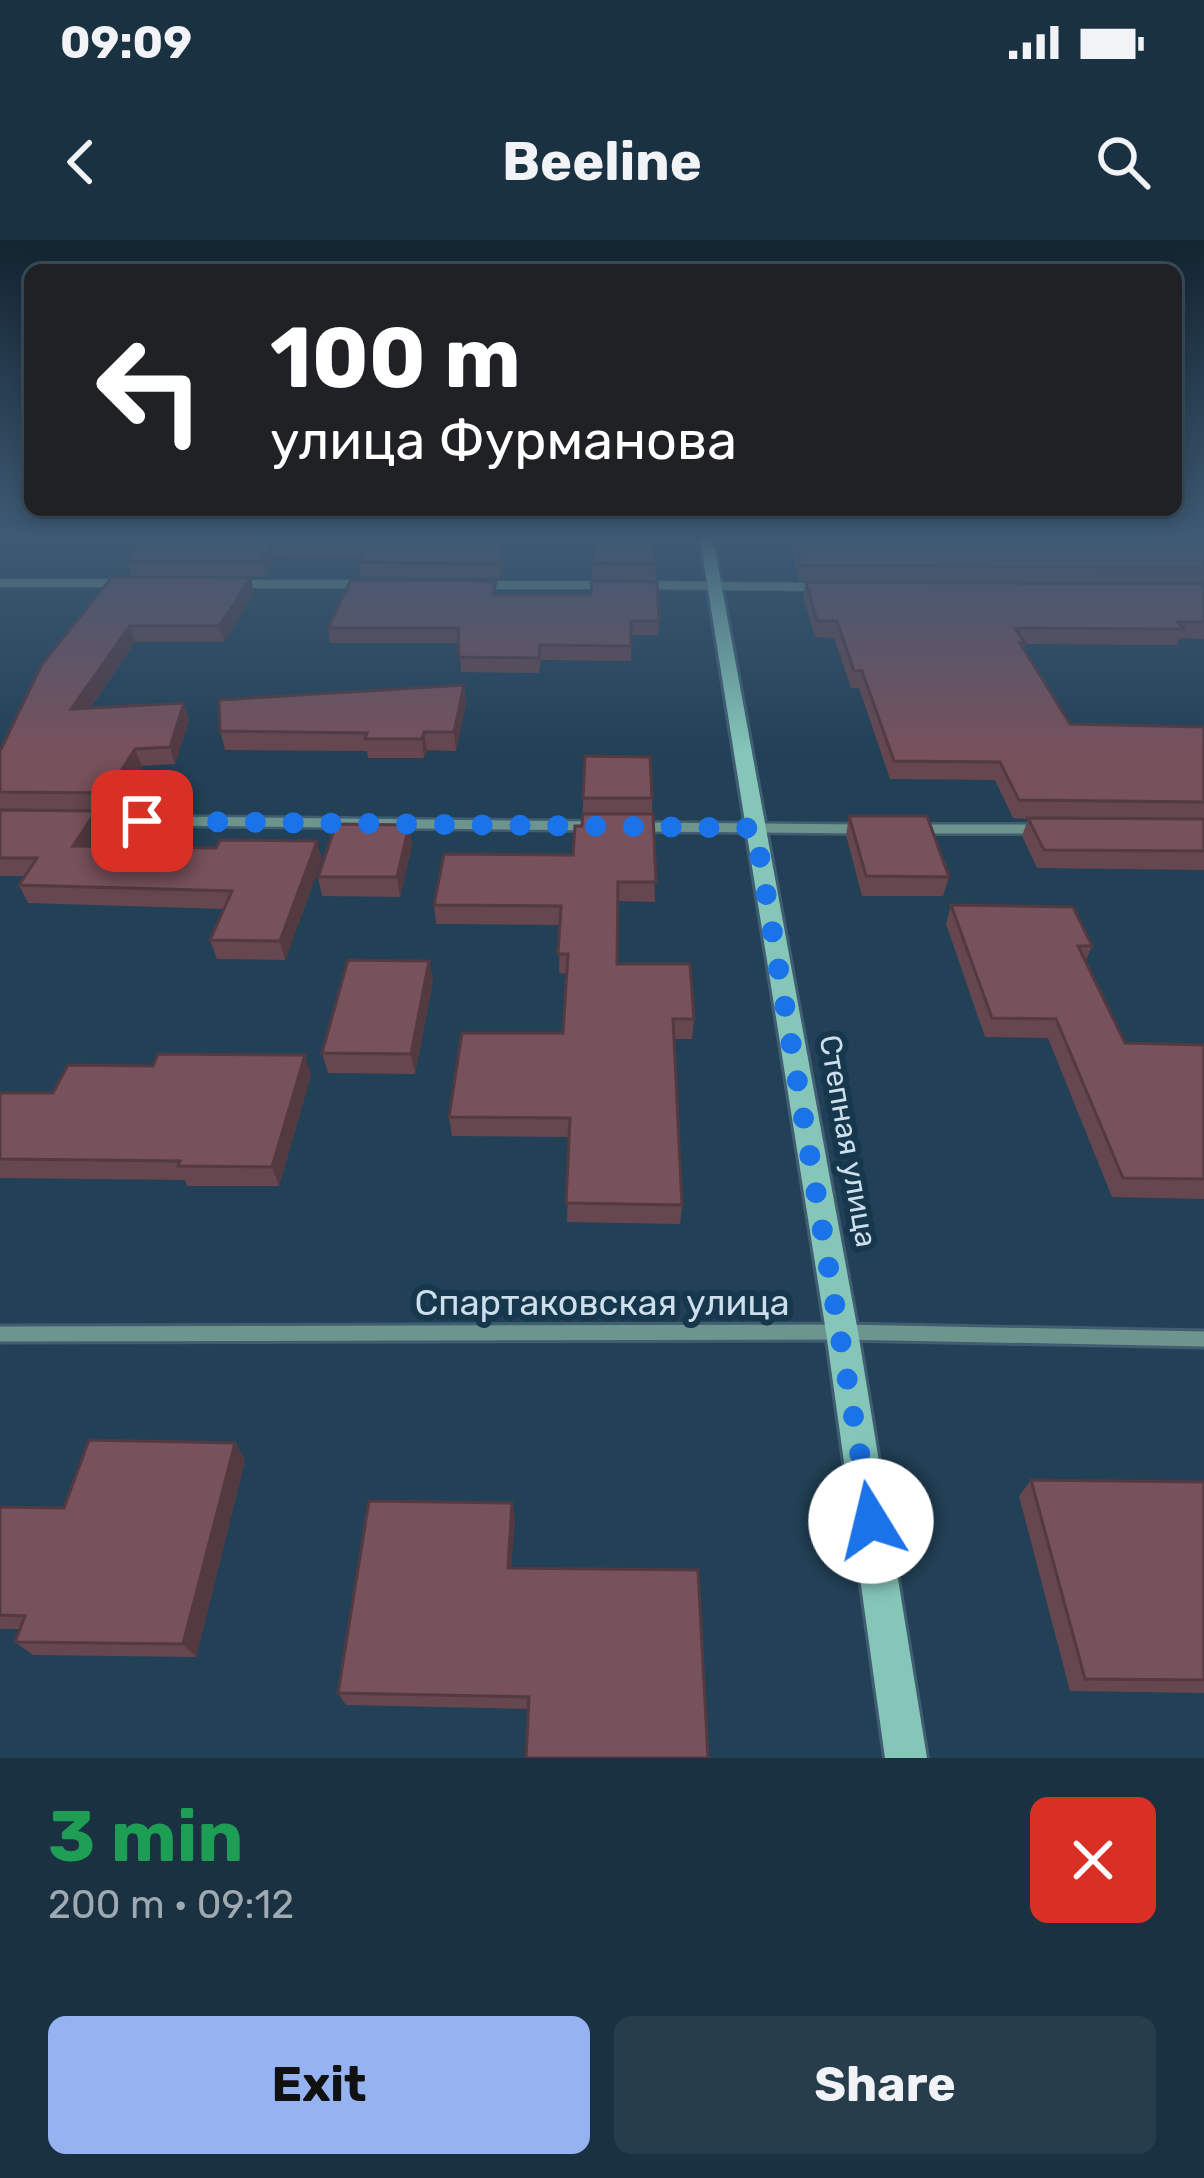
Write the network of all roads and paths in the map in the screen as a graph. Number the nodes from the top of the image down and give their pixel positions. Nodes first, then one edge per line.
1 (718, 610) edge
2 (71, 820) edge
3 (613, 826) edge
4 (637, 827) edge
5 (755, 828) junction
6 (873, 829) edge
7 (897, 829) edge
8 (1062, 829) edge
9 (842, 1331) junction
10 (0, 1334) edge
11 (1204, 1340) edge
12 (907, 1758) edge

1 - 5 main road, Степная улица
2 - 3 street
4 - 5 street
5 - 6 street
5 - 9 main road, Степная улица
7 - 8 street
9 - 10 street, Спартаковская улица
9 - 11 street, Спартаковская улица
9 - 12 main road, Степная улица

